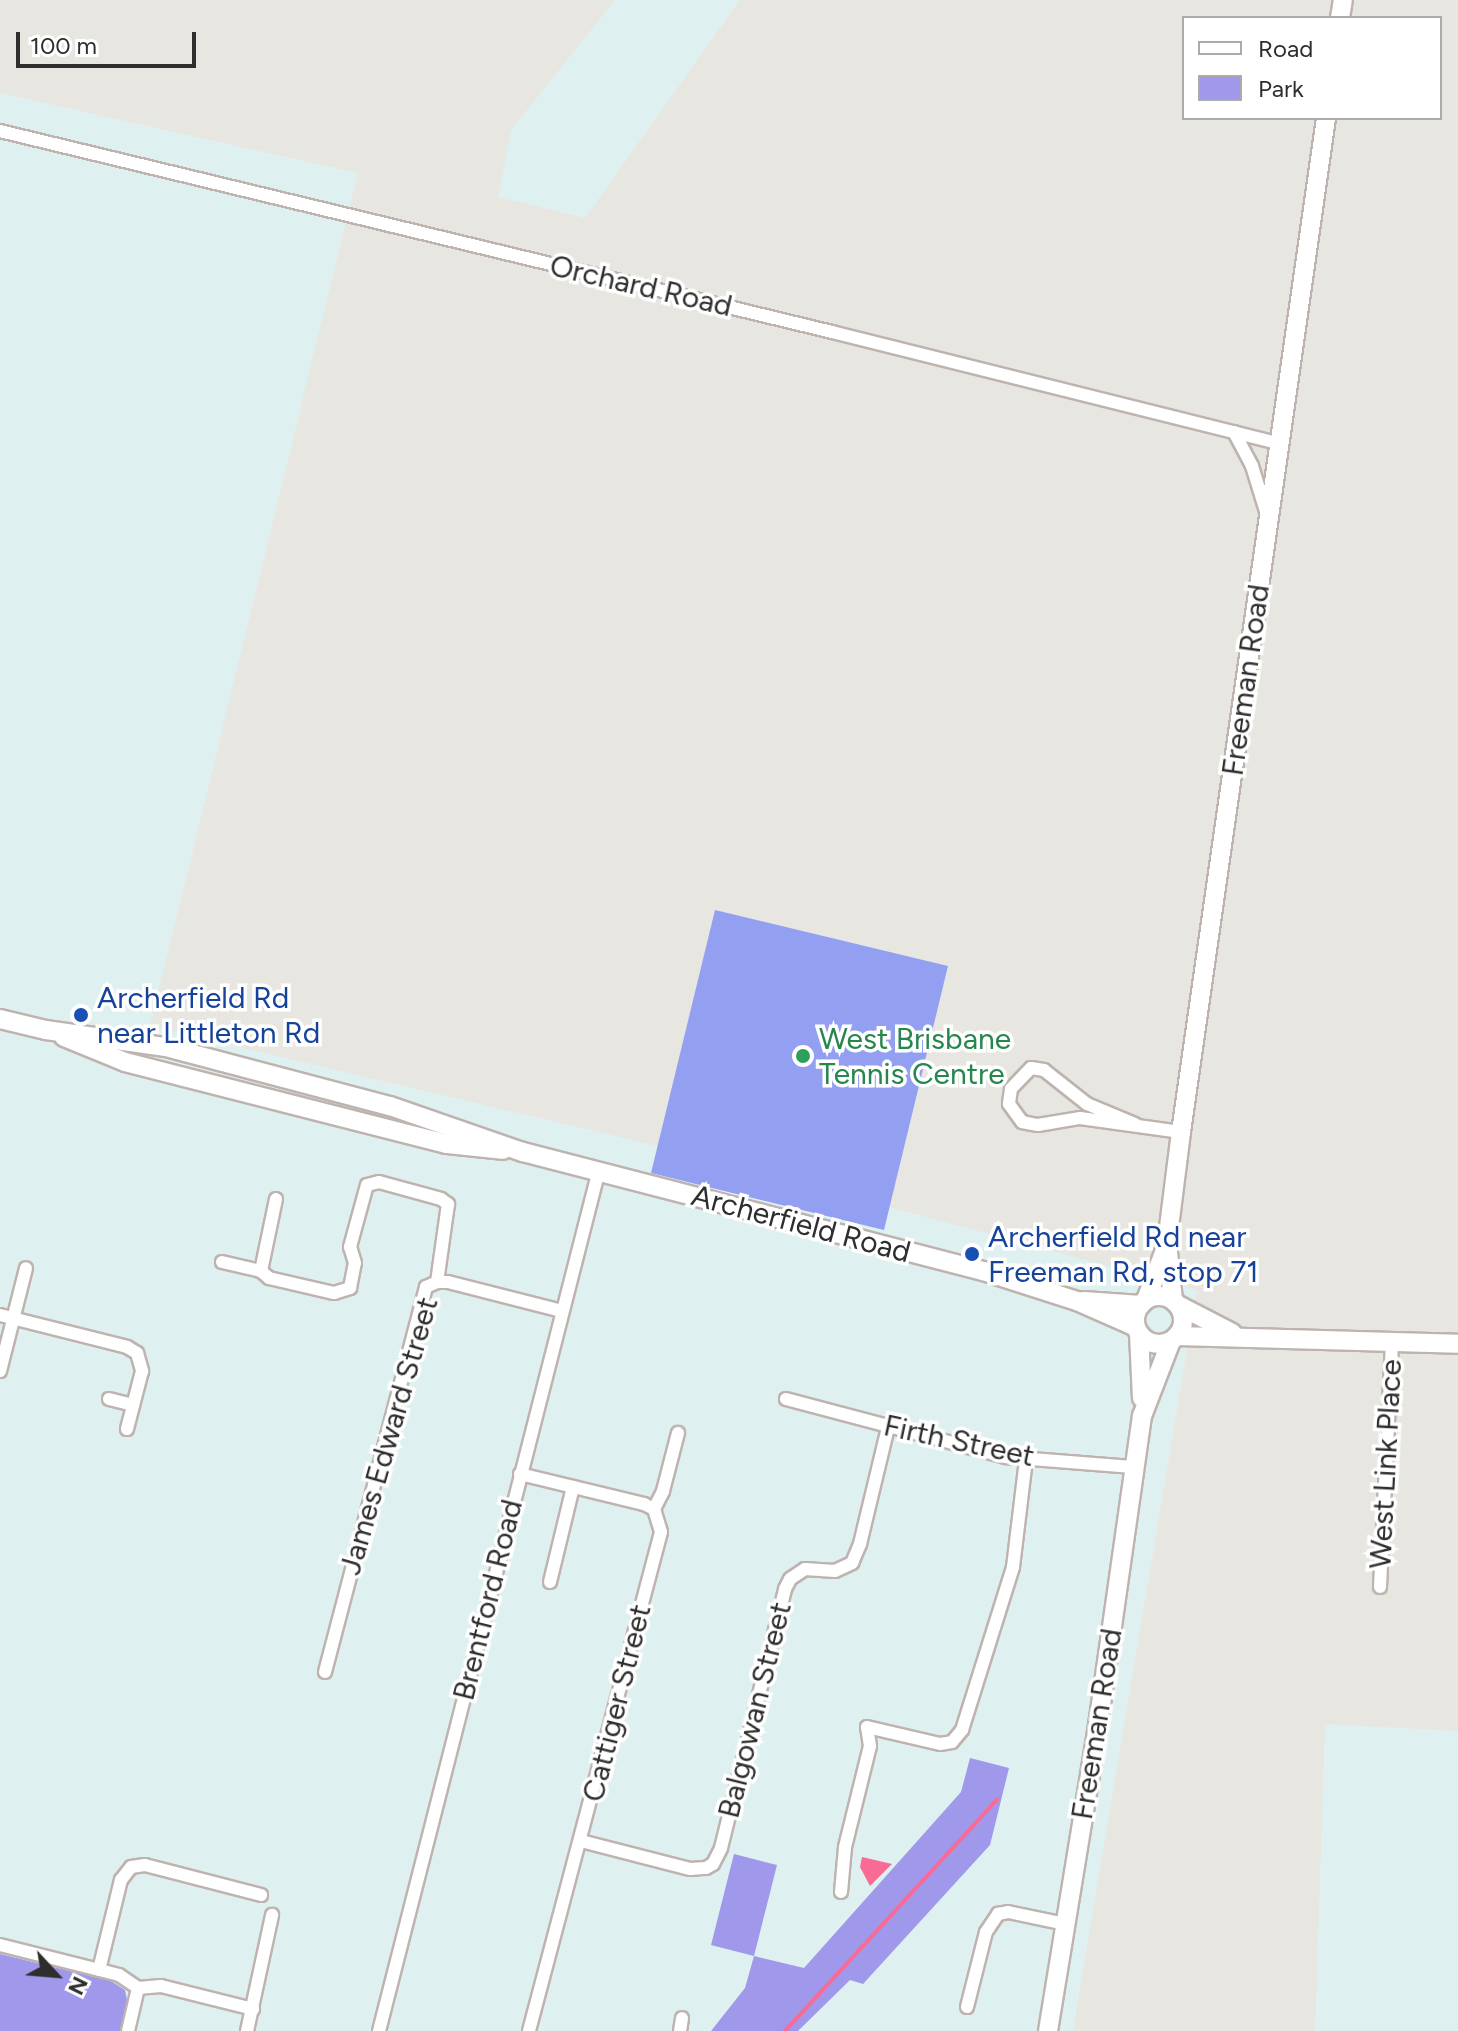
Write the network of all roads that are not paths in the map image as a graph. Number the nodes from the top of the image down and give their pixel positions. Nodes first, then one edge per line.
1 (1326, 120) edge
2 (0, 131) edge
3 (1234, 432) junction
4 (1280, 444) junction
5 (1269, 519) junction
6 (0, 1019) edge
7 (1135, 1124) junction
8 (1181, 1132) junction
9 (599, 1170) junction
10 (276, 1199) dead end
11 (1167, 1243) junction
12 (222, 1262) dead end
13 (26, 1268) dead end
14 (261, 1271) junction
15 (437, 1282) junction
16 (1077, 1301) junction
17 (1144, 1303) junction
18 (1175, 1303) junction
19 (562, 1311) junction
20 (0, 1315) edge
21 (13, 1318) junction
22 (1138, 1330) junction
23 (1238, 1335) junction
24 (1174, 1338) junction
25 (1392, 1342) junction
26 (1458, 1344) edge
27 (0, 1371) edge
28 (109, 1399) dead end
29 (786, 1399) dead end
30 (133, 1405) junction
31 (1142, 1416) junction
32 (888, 1427) junction
33 (127, 1429) dead end
34 (678, 1433) dead end
35 (1026, 1459) junction
36 (1133, 1467) junction
37 (520, 1474) junction
38 (573, 1487) junction
39 (654, 1509) junction
40 (550, 1582) dead end
41 (1380, 1587) dead end
42 (325, 1672) dead end
43 (581, 1841) junction
44 (841, 1892) dead end
45 (261, 1895) dead end
46 (272, 1915) dead end
47 (1065, 1924) junction
48 (0, 1945) edge
49 (99, 1970) junction
50 (138, 1988) junction
51 (967, 2007) dead end
52 (253, 2009) junction
53 (380, 2029) edge
54 (128, 2031) edge
55 (247, 2031) edge
56 (395, 2031) edge
57 (529, 2031) edge
58 (1048, 2031) edge

1 - 4 street, Freeman Road
2 - 3 street, Orchard Road
3 - 4 street, Orchard Road
3 - 5 street
4 - 5 street, Freeman Road
5 - 8 street, Freeman Road
6 - 9 street, Archerfield Road
7 - 7 street
7 - 8 street
8 - 11 street, Freeman Road
9 - 16 street, Archerfield Road
9 - 19 street, Brentford Road
10 - 14 street
11 - 17 street, Freeman Road
11 - 18 street, Freeman Road
12 - 14 street
13 - 21 street
14 - 15 street
15 - 19 street, James Edward Street
15 - 42 street, James Edward Street
16 - 17 street, Archerfield Road
16 - 22 street, Archerfield Road
17 - 18 street
17 - 22 street
18 - 23 street
18 - 24 street
19 - 37 street, Brentford Road
20 - 21 street
21 - 27 street
21 - 30 street
22 - 24 street
22 - 31 street, Freeman Road
23 - 24 street
23 - 25 street
24 - 31 street, Freeman Road
25 - 26 street
25 - 41 street, West Link Place
28 - 30 street
29 - 32 street, Firth Street
30 - 33 street
31 - 36 street, Freeman Road
32 - 35 street, Firth Street
32 - 43 street, Balgowan Street
34 - 39 street
35 - 36 street, Firth Street
35 - 44 street
36 - 47 street, Freeman Road
37 - 38 street
37 - 53 street, Brentford Road
38 - 39 street
38 - 40 street
39 - 43 street, Cattiger Street
43 - 57 street, Cattiger Street
45 - 49 street
46 - 52 street
47 - 51 street
47 - 58 street, Freeman Road
48 - 49 street
49 - 50 street
50 - 52 street
50 - 54 street
52 - 55 street
53 - 56 street

